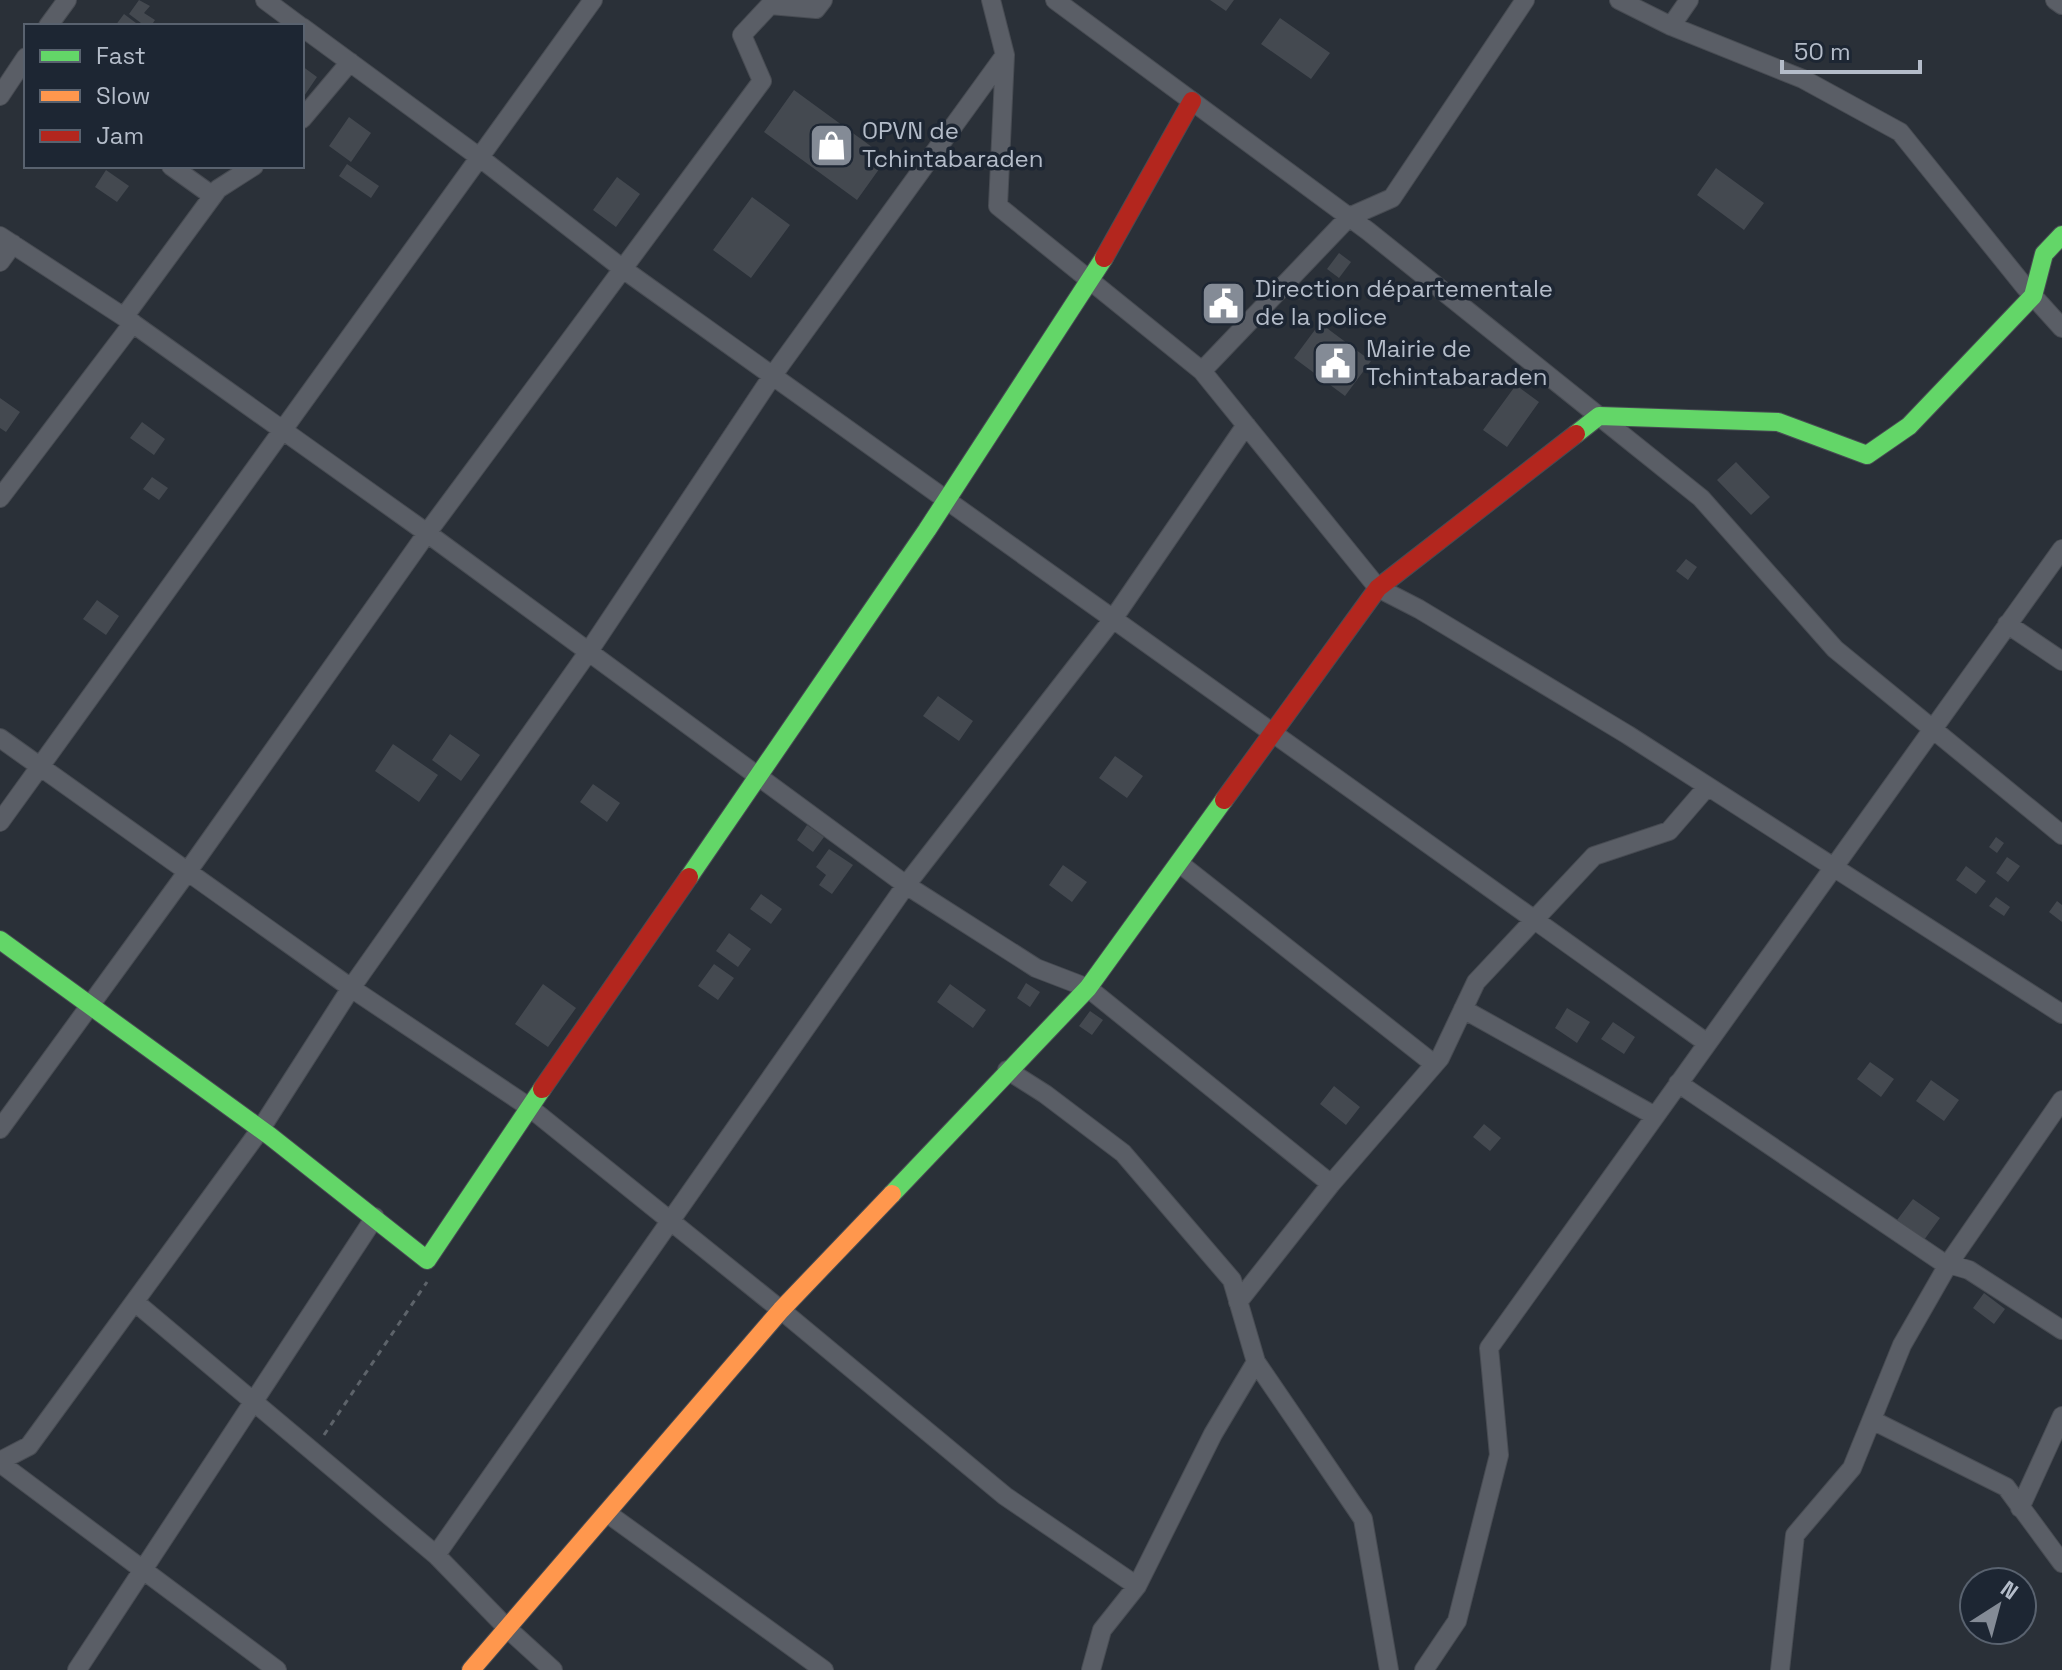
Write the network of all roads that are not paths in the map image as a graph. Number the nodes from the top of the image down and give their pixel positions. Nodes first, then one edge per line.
1 (67, 0) edge
2 (265, 0) edge
3 (593, 0) edge
4 (823, 0) edge
5 (991, 0) edge
6 (1055, 0) edge
7 (1525, 0) edge
8 (1619, 0) edge
9 (1689, 0) edge
10 (2055, 0) edge
11 (2062, 5) edge
12 (49, 24) edge
13 (297, 24) edge
14 (1671, 26) junction
15 (304, 29) edge
16 (1005, 55) junction
17 (24, 62) edge
18 (350, 62) junction
19 (0, 96) edge
20 (1192, 101) junction
21 (304, 117) edge
22 (479, 157) junction
23 (174, 168) edge
24 (251, 168) edge
25 (213, 196) junction
26 (1349, 217) junction
27 (2062, 235) edge
28 (6, 240) edge
29 (0, 262) edge
30 (623, 269) junction
31 (1091, 280) junction
32 (2033, 296) junction
33 (128, 320) junction
34 (2062, 328) edge
35 (1202, 371) junction
36 (773, 375) junction
37 (1599, 416) junction
38 (1246, 425) junction
39 (282, 430) junction
40 (0, 498) edge
41 (946, 501) junction
42 (427, 533) junction
43 (2062, 549) edge
44 (1378, 588) junction
45 (1113, 619) junction
46 (2007, 624) junction
47 (589, 651) junction
48 (2062, 661) edge
49 (1932, 729) junction
50 (1273, 733) junction
51 (0, 738) edge
52 (39, 767) junction
53 (758, 775) junction
54 (1707, 787) junction
55 (0, 822) edge
56 (2062, 835) edge
57 (1179, 863) junction
58 (1833, 868) junction
59 (188, 871) junction
60 (906, 885) junction
61 (1533, 918) junction
62 (0, 940) edge
63 (351, 988) junction
64 (1088, 988) junction
65 (89, 1005) junction
66 (1463, 1009) junction
67 (2062, 1014) edge
68 (1707, 1043) junction
69 (1434, 1064) junction
70 (1007, 1070) junction
71 (1678, 1083) junction
72 (2062, 1100) edge
73 (529, 1107) junction
74 (1655, 1116) junction
75 (0, 1129) edge
76 (260, 1130) junction
77 (1331, 1184) junction
78 (375, 1217) junction
79 (669, 1220) junction
80 (1949, 1263) junction
81 (135, 1302) junction
82 (1238, 1302) junction
83 (781, 1310) junction
84 (2062, 1330) edge
85 (1256, 1362) junction
86 (254, 1402) junction
87 (2062, 1416) edge
88 (1872, 1420) junction
89 (0, 1462) edge
90 (2020, 1508) junction
91 (607, 1513) junction
92 (436, 1555) junction
93 (2062, 1563) edge
94 (143, 1567) junction
95 (1137, 1586) junction
96 (508, 1629) junction
97 (77, 1670) edge
98 (277, 1670) edge
99 (471, 1670) edge
100 (553, 1670) edge
101 (824, 1670) edge
102 (1091, 1670) edge
103 (1389, 1670) edge
104 (1424, 1670) edge
105 (1780, 1670) edge

1 - 12 street
2 - 13 street
3 - 22 street
4 - 30 street
5 - 16 street
6 - 20 street
7 - 26 street
8 - 14 street
9 - 14 street
10 - 11 street
14 - 32 street
15 - 18 street
16 - 31 street
16 - 36 street
17 - 19 street
18 - 21 street
18 - 22 street
20 - 26 street
20 - 31 street
22 - 30 street
22 - 39 street
23 - 25 street
24 - 25 street
25 - 33 street
26 - 35 street
26 - 37 street
27 - 32 street
28 - 29 street
28 - 33 street
30 - 36 street
30 - 42 street
31 - 35 street
31 - 41 street
32 - 34 street
32 - 37 street
33 - 39 street
33 - 40 street
35 - 38 street
36 - 41 street
36 - 47 street
37 - 44 street
37 - 49 street
38 - 44 street
38 - 45 street
39 - 42 street
39 - 52 street
41 - 45 street
41 - 53 street
42 - 47 street
42 - 59 street
43 - 46 street
44 - 50 street
44 - 54 street
45 - 50 street
45 - 60 street
46 - 48 street
46 - 49 street
47 - 53 street
47 - 63 street
49 - 56 street
49 - 58 street
50 - 57 street
50 - 61 street
51 - 52 street
52 - 55 street
52 - 59 street
53 - 60 street
53 - 73 street
54 - 58 street
54 - 61 street
57 - 64 street
57 - 69 street
58 - 67 street
58 - 68 street
59 - 63 street
59 - 65 street
60 - 64 street
60 - 79 street
61 - 66 street
61 - 68 street
62 - 65 street
63 - 73 street
63 - 76 street
64 - 70 street
64 - 77 street
65 - 75 street
65 - 76 street
66 - 69 street
66 - 74 street
68 - 71 street
69 - 77 street
70 - 82 street
70 - 83 street
71 - 74 street
71 - 80 street
72 - 80 street
73 - 78 street
73 - 79 street
74 - 104 street
76 - 78 street
76 - 81 street
77 - 82 street
78 - 86 street
79 - 83 street
79 - 92 street
80 - 84 street
80 - 88 street
81 - 86 street
81 - 89 street
82 - 85 street
83 - 91 street
83 - 95 street
85 - 95 street
85 - 103 street
86 - 92 street
86 - 94 street
87 - 90 street
88 - 90 street
88 - 105 street
89 - 94 street
90 - 93 street
91 - 96 street
91 - 101 street
92 - 96 street
94 - 97 street
94 - 98 street
95 - 102 street
96 - 99 street
96 - 100 street

